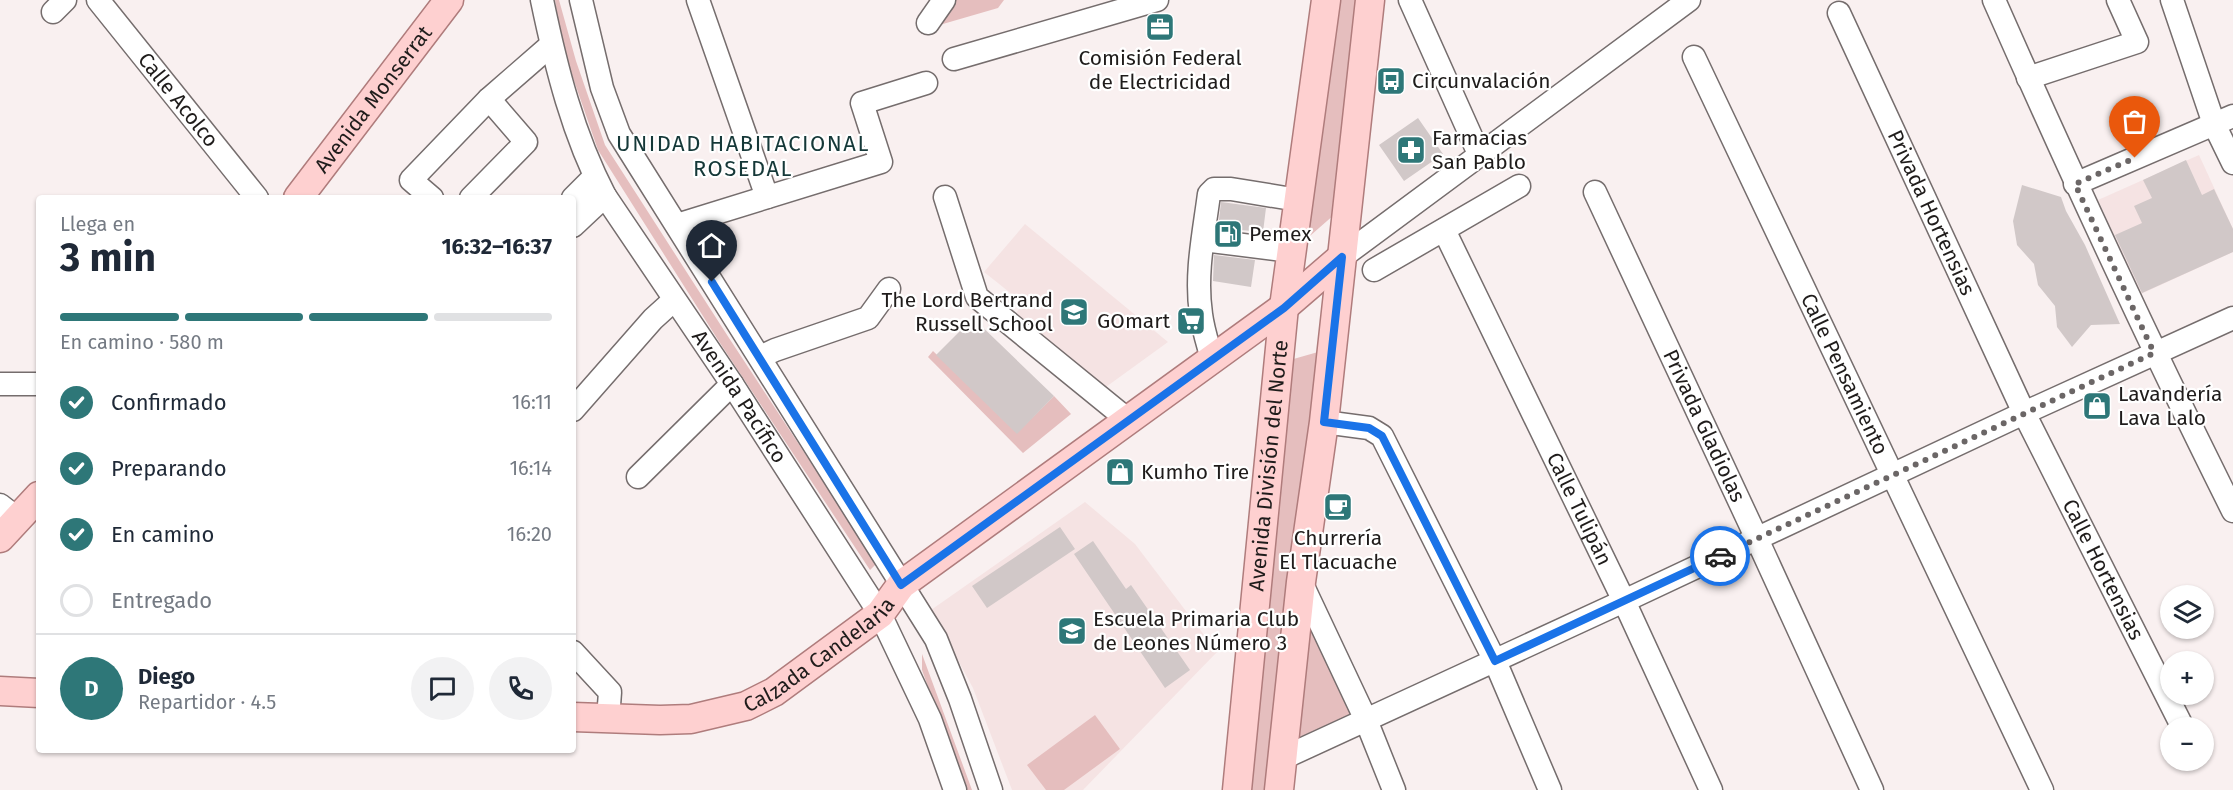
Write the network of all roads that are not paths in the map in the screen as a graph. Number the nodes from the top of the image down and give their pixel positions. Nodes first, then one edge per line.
1 (98, 0) edge
2 (449, 0) edge
3 (542, 0) edge
4 (581, 0) edge
5 (698, 0) edge
6 (944, 0) edge
7 (1157, 0) edge
8 (1326, 0) edge
9 (1370, 0) edge
10 (1410, 0) edge
11 (1689, 0) edge
12 (1994, 0) edge
13 (2118, 0) edge
14 (2172, 0) edge
15 (1839, 13) dead end
16 (928, 23) dead end
17 (551, 45) junction
18 (1694, 57) dead end
19 (954, 59) dead end
20 (2028, 78) junction
21 (926, 83) dead end
22 (489, 99) junction
23 (2224, 120) edge
24 (1479, 154) junction
25 (2233, 163) edge
26 (2075, 184) junction
27 (599, 186) junction
28 (1520, 186) dead end
29 (1595, 192) dead end
30 (255, 195) edge
31 (300, 195) edge
32 (428, 195) edge
33 (474, 195) edge
34 (576, 197) edge
35 (767, 197) junction
36 (945, 197) dead end
37 (1298, 200) junction
38 (576, 221) edge
39 (677, 225) junction
40 (1444, 230) junction
41 (1203, 240) junction
42 (1291, 251) junction
43 (1342, 257) junction
44 (1374, 270) dead end
45 (889, 289) dead end
46 (674, 300) junction
47 (1284, 308) junction
48 (2233, 318) edge
49 (2154, 353) junction
50 (760, 357) junction
51 (1212, 359) junction
52 (0, 384) edge
53 (36, 384) edge
54 (732, 384) junction
55 (576, 407) edge
56 (2024, 413) junction
57 (1128, 420) junction
58 (1324, 422) junction
59 (1891, 476) junction
60 (638, 477) dead end
61 (36, 498) edge
62 (2233, 511) edge
63 (6, 521) edge
64 (1757, 539) junction
65 (1301, 582) junction
66 (901, 585) junction
67 (1624, 601) junction
68 (880, 614) junction
69 (576, 655) edge
70 (1495, 661) junction
71 (0, 691) edge
72 (36, 693) edge
73 (576, 717) edge
74 (2177, 717) edge
75 (608, 719) junction
76 (1366, 720) junction
77 (1281, 759) junction
78 (955, 790) edge
79 (991, 790) edge
80 (1237, 790) edge
81 (1279, 790) edge
82 (1394, 790) edge
83 (1550, 790) edge
84 (1711, 790) edge
85 (1872, 790) edge
86 (2042, 790) edge

1 - 30 street, Calle Acolco
2 - 31 main road, Avenida Monserrat
3 - 17 street, Avenida Pacífico
4 - 39 street, Avenida Pacífico
5 - 35 street
6 - 16 street
7 - 19 street
8 - 37 main road, Avenida División del Norte
9 - 43 main road
10 - 24 street
11 - 24 street, Calzada Candelaria
12 - 20 street
13 - 20 street
14 - 23 street
15 - 56 street, Privada Hortensias
17 - 22 street
17 - 27 street, Avenida Pacífico
18 - 59 street, Calle Pensamiento
20 - 26 street
21 - 35 street
22 - 32 street
22 - 33 street
23 - 25 street
23 - 26 street
24 - 43 street, Calzada Candelaria
26 - 49 street
27 - 34 street
27 - 38 street
27 - 46 street, Avenida Pacífico
28 - 40 street
29 - 64 street, Privada Gladiolas
35 - 39 street
36 - 57 street
37 - 41 street
37 - 42 main road, Avenida División del Norte
39 - 50 street, Avenida Pacífico
40 - 44 street
40 - 67 street, Calle Tulipán
41 - 42 street
41 - 51 street
42 - 47 main road, Avenida División del Norte
43 - 47 main road, Calzada Candelaria
43 - 58 main road
45 - 50 street
46 - 54 street, Avenida Pacífico
46 - 55 street
47 - 51 main road, Calzada Candelaria
47 - 80 main road, Avenida División del Norte
48 - 49 street
49 - 56 street
49 - 62 street
50 - 66 street, Avenida Pacífico
51 - 57 main road, Calzada Candelaria
52 - 53 street
54 - 60 street
54 - 68 street, Avenida Pacífico
56 - 59 street
56 - 74 street, Calle Hortensias
57 - 66 main road, Calzada Candelaria
58 - 65 main road
58 - 70 street
59 - 64 street
59 - 86 street, Calle Pensamiento
61 - 63 main road
64 - 67 street
64 - 85 street, Privada Gladiolas
65 - 76 street
65 - 77 main road
66 - 68 main road, Calzada Candelaria
66 - 79 street, Avenida Pacífico
67 - 70 street
67 - 84 street, Calle Tulipán
68 - 75 main road, Calzada Candelaria
68 - 78 street, Avenida Pacífico
69 - 75 street
70 - 76 street
70 - 83 street
71 - 72 main road
73 - 75 main road, Calzada Candelaria
76 - 77 street
76 - 82 street
77 - 81 main road

